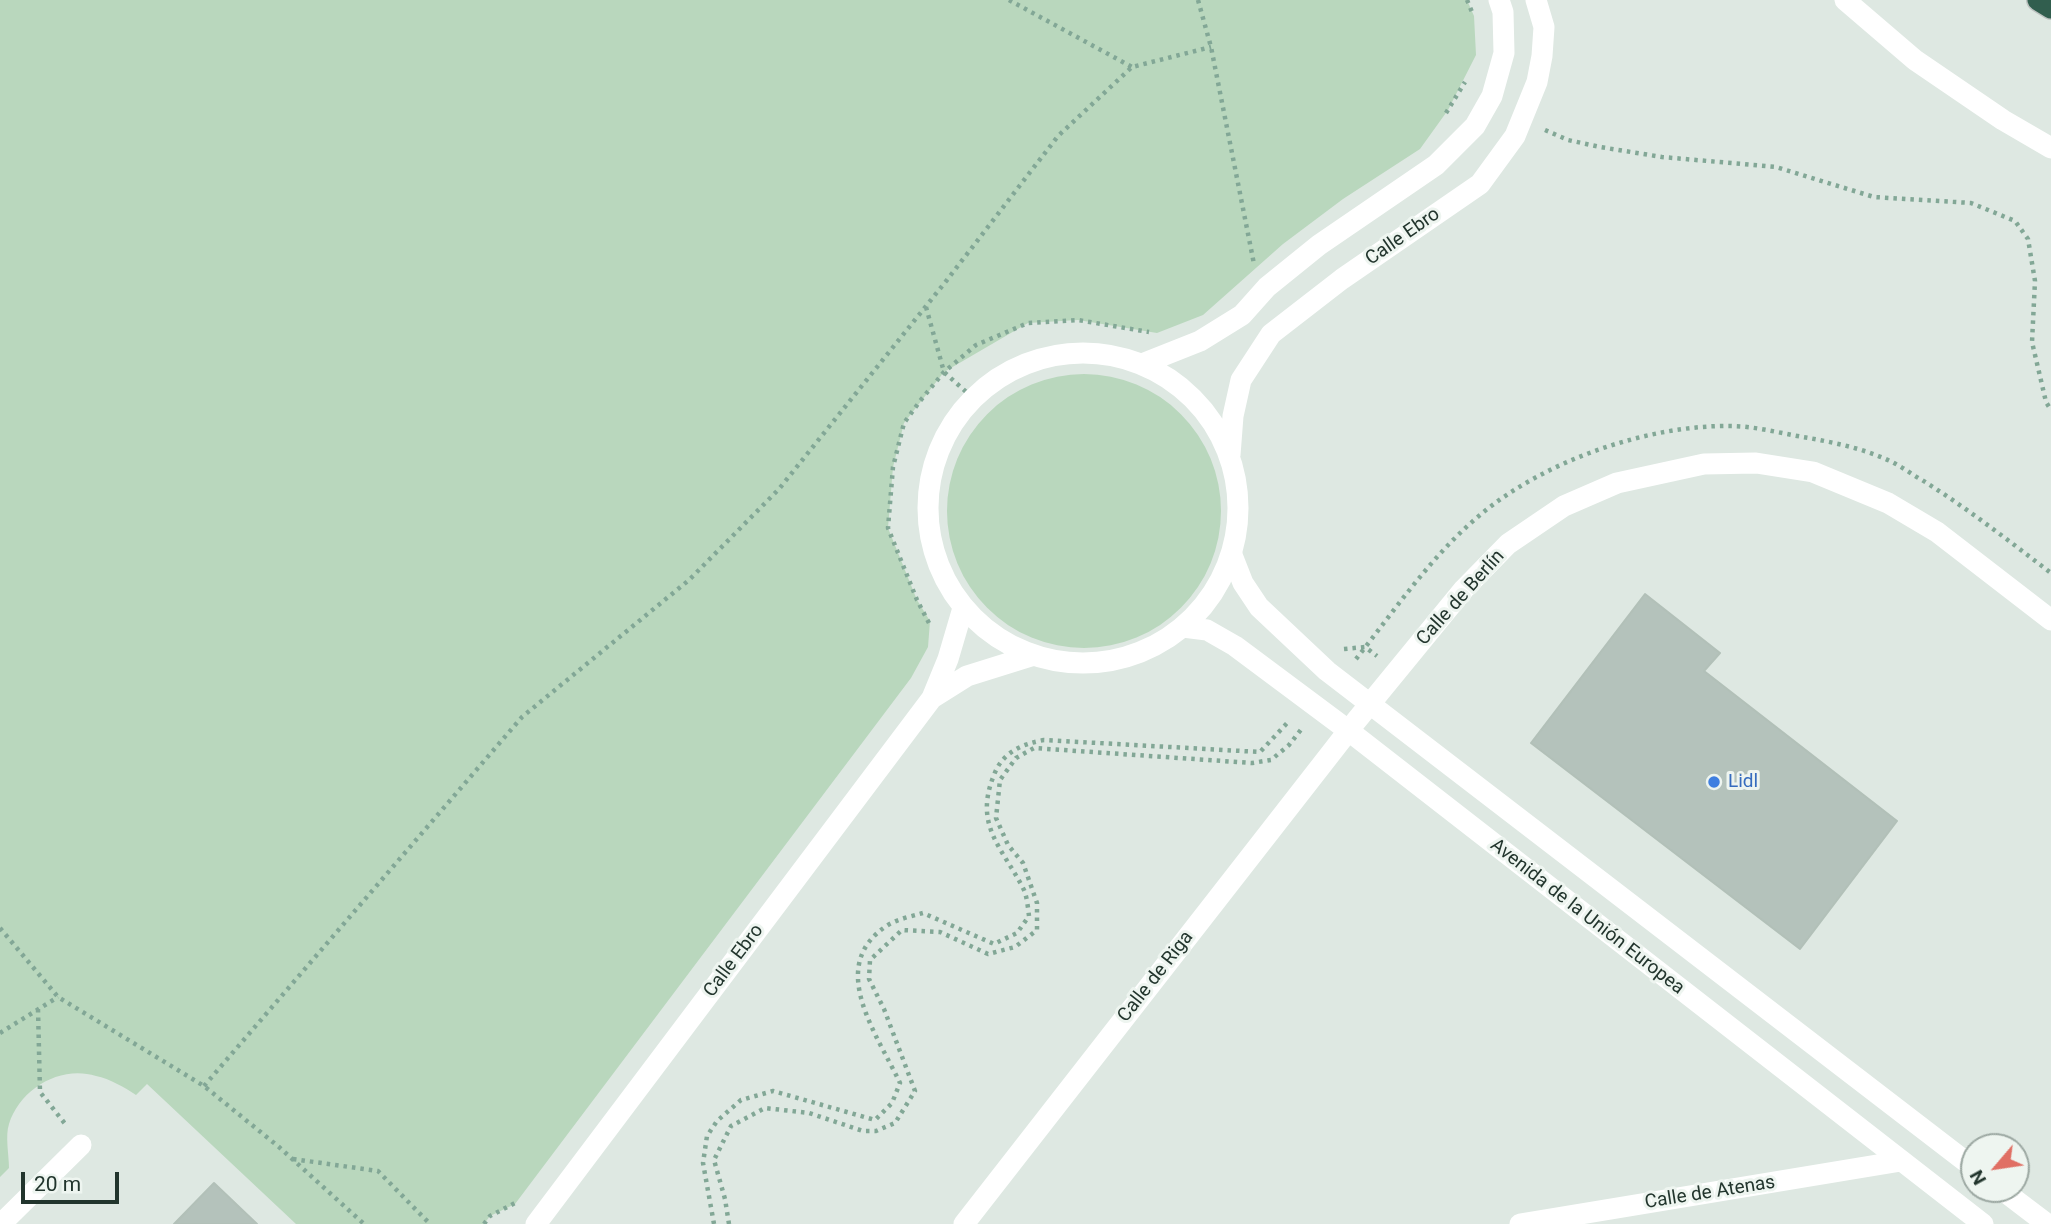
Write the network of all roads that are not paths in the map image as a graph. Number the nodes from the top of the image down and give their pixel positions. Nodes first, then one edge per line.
1 (1499, 0) edge
2 (1536, 0) edge
3 (1845, 0) edge
4 (2038, 0) edge
5 (2051, 8) edge
6 (2051, 148) edge
7 (1142, 364) junction
8 (1230, 455) junction
9 (1232, 555) junction
10 (963, 608) junction
11 (2051, 620) edge
12 (1183, 627) junction
13 (1031, 656) junction
14 (932, 698) junction
15 (1369, 706) junction
16 (1349, 731) junction
17 (81, 1145) road end
18 (1960, 1157) edge
19 (1901, 1161) junction
20 (2019, 1203) edge
21 (1, 1224) edge
22 (536, 1224) edge
23 (964, 1224) edge
24 (1520, 1224) edge
25 (1983, 1224) edge
26 (2047, 1224) edge

1 - 7 street
2 - 8 street, Calle Ebro
3 - 6 street
4 - 5 highway
7 - 8 street
7 - 10 street
8 - 9 street
9 - 12 street
9 - 15 street, Avenida de la Unión Europea
10 - 13 street
10 - 14 street, Calle Ebro
11 - 15 street, Calle de Berlín
12 - 13 street
12 - 16 street, Avenida de la Unión Europea
13 - 14 street, Calle Ebro
14 - 22 street, Calle Ebro
15 - 16 street, Calle de Berlín
15 - 18 street, Avenida de la Unión Europea
16 - 19 street, Avenida de la Unión Europea
16 - 23 street, Calle de Riga
17 - 21 street
19 - 24 street, Calle de Atenas
19 - 25 street, Avenida de la Unión Europea
20 - 26 street

